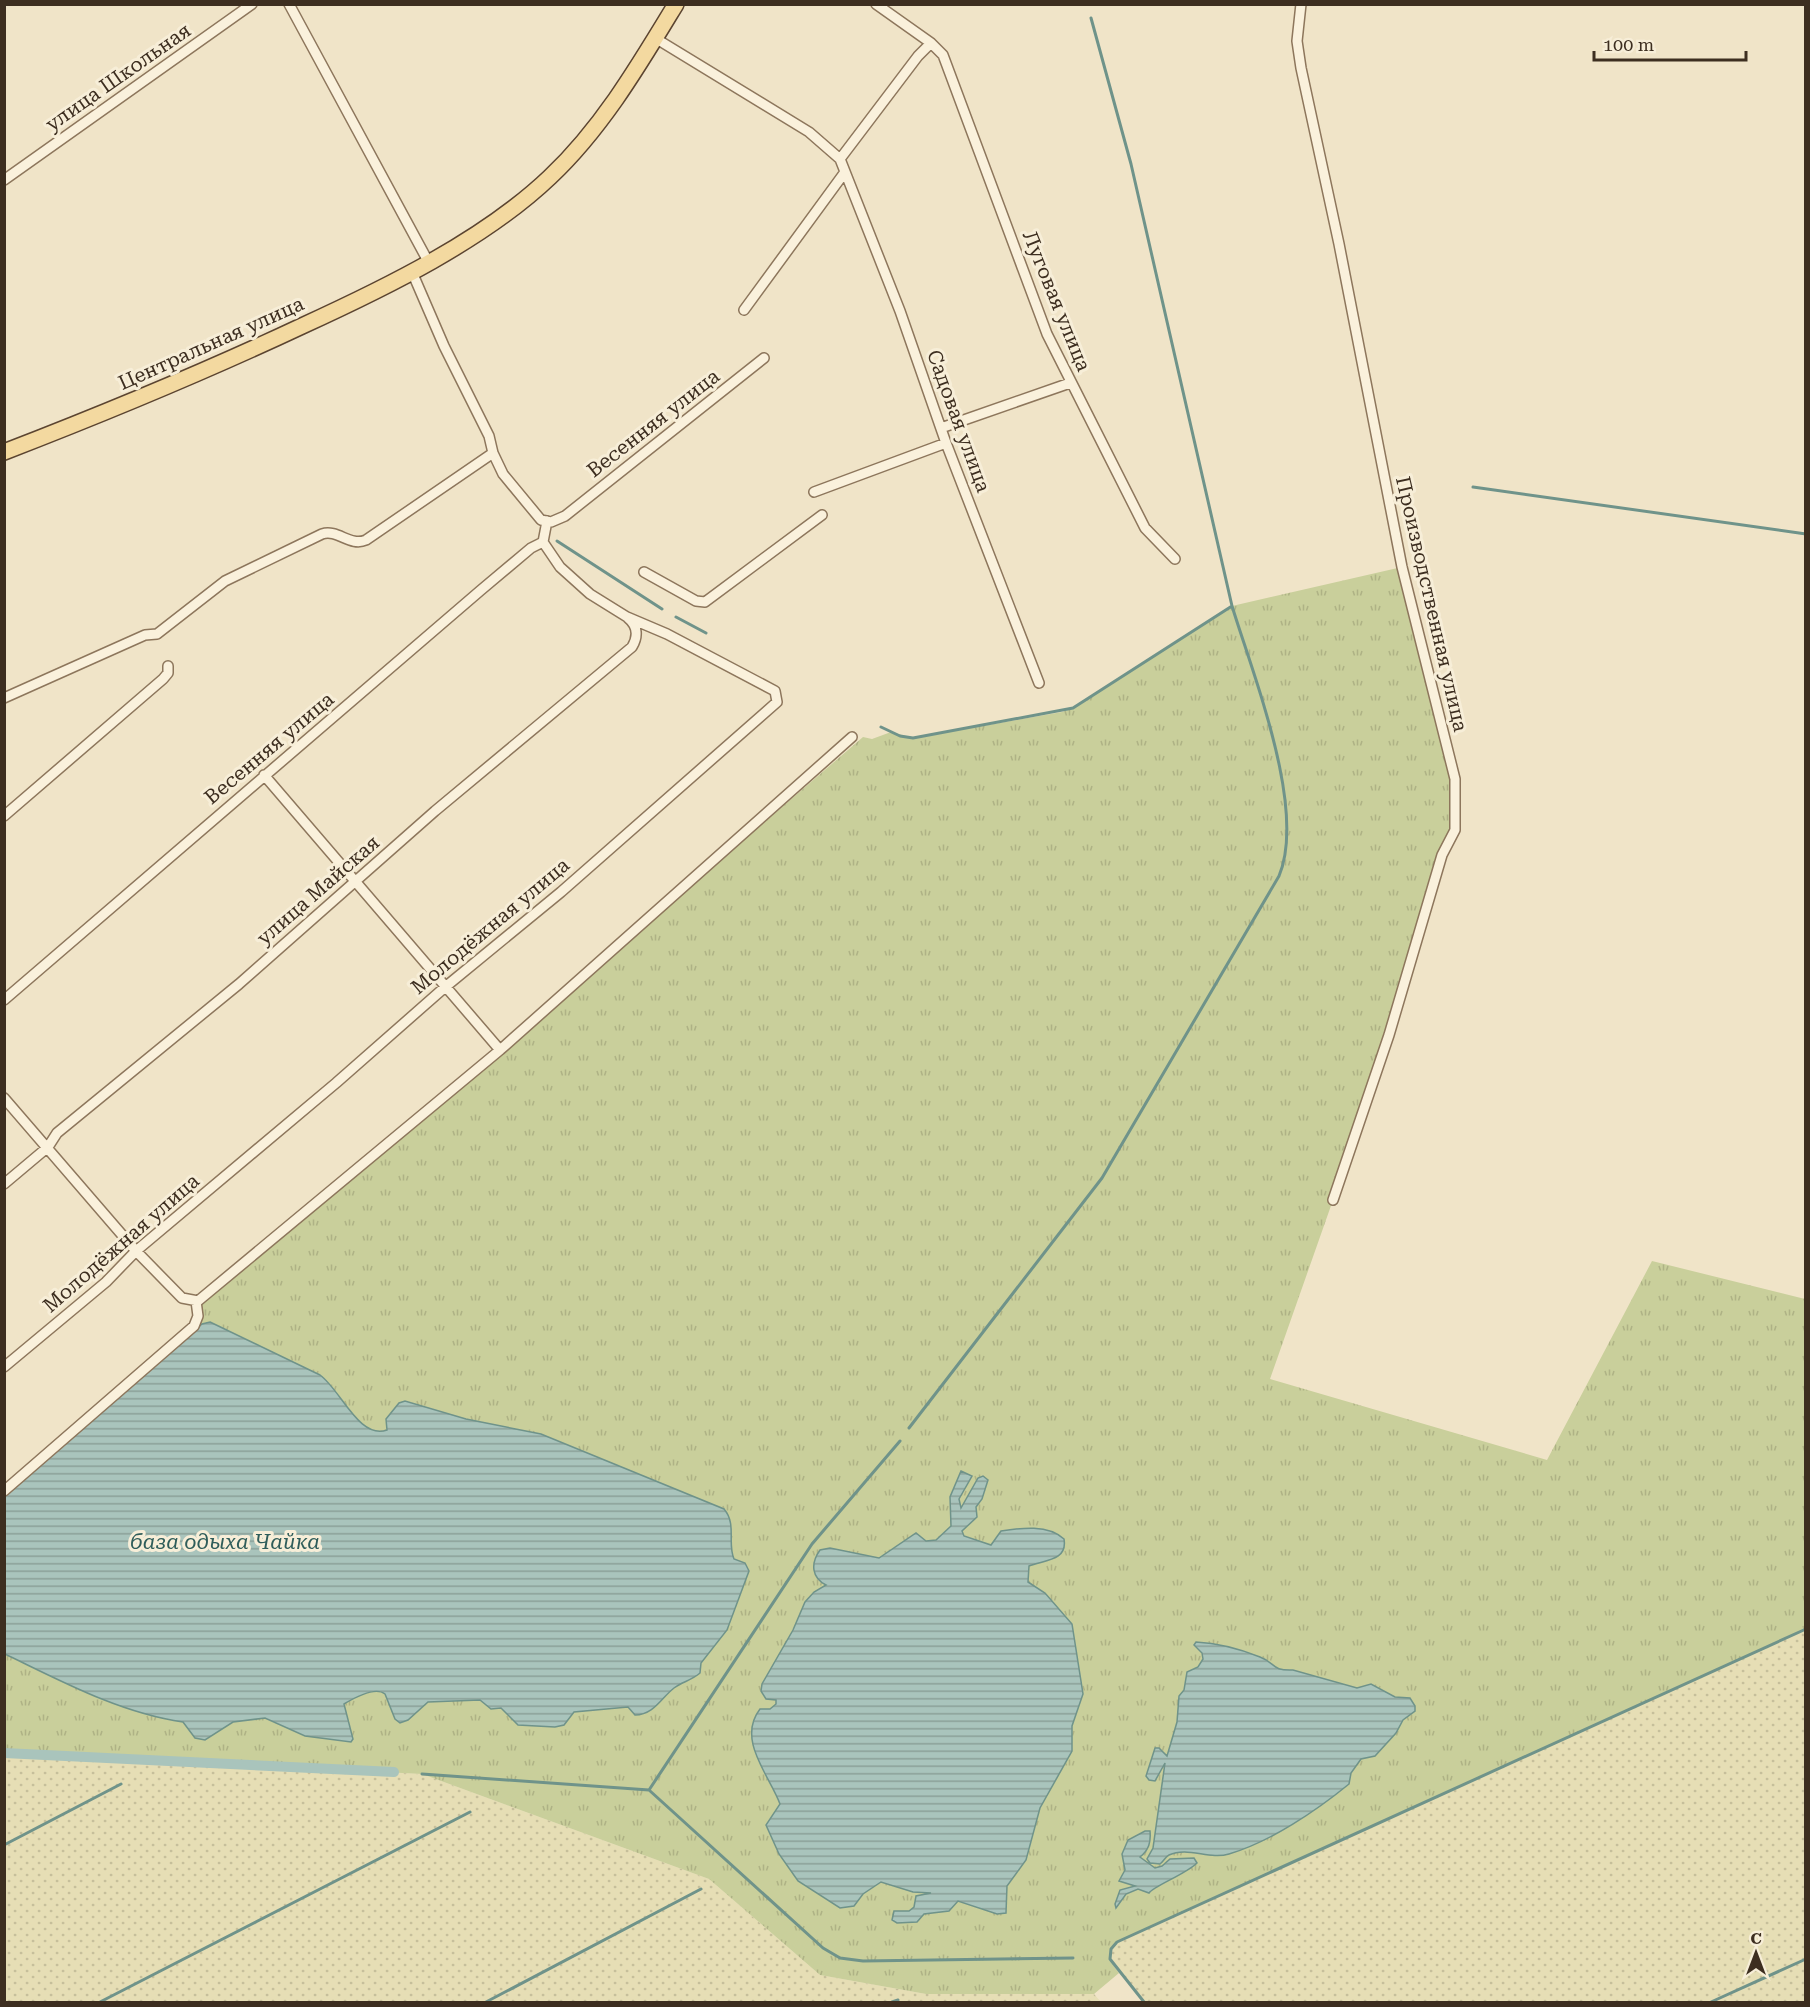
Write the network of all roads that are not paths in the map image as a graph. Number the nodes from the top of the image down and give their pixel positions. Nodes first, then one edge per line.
1 (252, 4) edge
2 (289, 4) edge
3 (676, 4) edge
4 (876, 4) edge
5 (1301, 4) edge
6 (655, 39) junction
7 (932, 43) junction
8 (840, 159) junction
9 (845, 172) junction
10 (4, 180) edge
11 (429, 263) junction
12 (412, 272) junction
13 (744, 310) dead end
14 (764, 358) dead end
15 (1070, 383) junction
16 (941, 428) junction
17 (946, 443) junction
18 (4, 452) edge
19 (493, 453) junction
20 (814, 492) dead end
21 (822, 515) dead end
22 (548, 521) junction
23 (543, 542) junction
24 (1175, 559) dead end
25 (644, 572) dead end
26 (627, 617) junction
27 (168, 666) dead end
28 (1039, 683) dead end
29 (4, 698) edge
30 (852, 737) dead end
31 (264, 775) junction
32 (4, 816) edge
33 (355, 881) junction
34 (444, 988) junction
35 (4, 1000) edge
36 (500, 1050) junction
37 (4, 1098) edge
38 (48, 1147) junction
39 (4, 1184) edge
40 (1333, 1200) dead end
41 (136, 1251) junction
42 (196, 1301) junction
43 (4, 1367) edge
44 (4, 1491) edge

1 - 10 street, улица Школьная
2 - 11 street
3 - 6 main road, Центральная улица
4 - 7 street
5 - 40 street, Производственная улица
6 - 8 street
6 - 11 main road, Центральная улица
7 - 8 street
7 - 15 street, Луговая улица
8 - 9 street, Садовая улица
9 - 13 street
9 - 16 street, Садовая улица
11 - 12 main road, Центральная улица
12 - 18 main road, Центральная улица
12 - 19 street
14 - 22 street, Весенняя улица
15 - 16 street
15 - 24 street, Луговая улица
16 - 17 street, Садовая улица
17 - 20 street
17 - 28 street, Садовая улица
19 - 22 street
19 - 29 street
21 - 25 street
22 - 23 street
23 - 26 street, Молодёжная улица
23 - 31 street, Весенняя улица
26 - 33 street, улица Майская
26 - 34 street, Молодёжная улица
27 - 32 street
30 - 36 street
31 - 33 street
31 - 35 street, Весенняя улица
33 - 34 street
33 - 38 street, улица Майская
34 - 36 street
34 - 41 street, Молодёжная улица
36 - 42 street
37 - 38 street
38 - 39 street, улица Майская
38 - 41 street
41 - 42 street
41 - 43 street, Молодёжная улица
42 - 44 street

